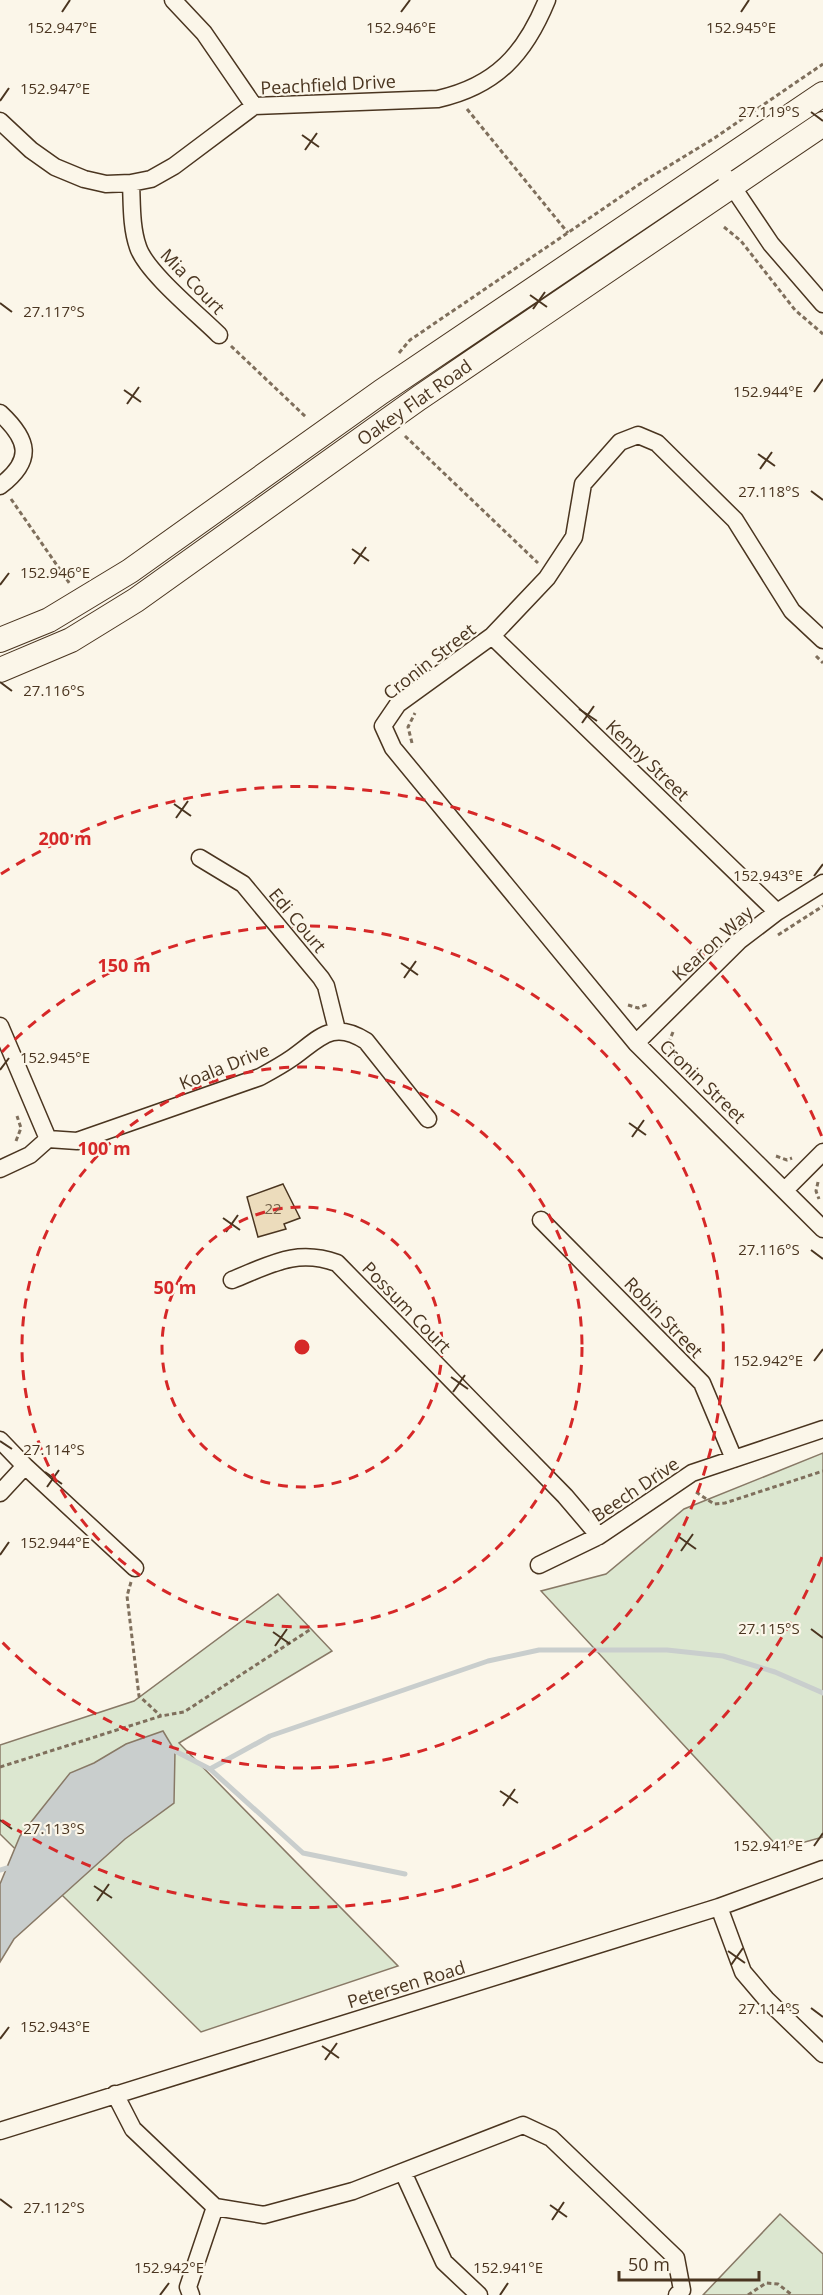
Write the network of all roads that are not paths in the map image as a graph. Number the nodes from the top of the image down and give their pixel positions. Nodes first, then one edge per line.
1 (173, 0) edge
2 (547, 0) edge
3 (823, 94) edge
4 (254, 106) junction
5 (0, 121) edge
6 (823, 124) edge
7 (717, 164) junction
8 (131, 183) junction
9 (732, 185) junction
10 (823, 304) edge
11 (219, 335) road end
12 (0, 413) edge
13 (1, 485) edge
14 (492, 636) junction
15 (0, 640) edge
16 (823, 640) edge
17 (0, 670) edge
18 (200, 858) dead end
19 (823, 883) edge
20 (777, 912) junction
21 (0, 1026) edge
22 (337, 1030) junction
23 (636, 1043) junction
24 (428, 1119) dead end
25 (48, 1139) junction
26 (823, 1152) edge
27 (0, 1169) edge
28 (786, 1189) junction
29 (542, 1220) dead end
30 (823, 1228) edge
31 (232, 1280) dead end
32 (823, 1429) edge
33 (0, 1440) edge
34 (734, 1459) junction
35 (25, 1466) junction
36 (0, 1493) edge
37 (599, 1536) junction
38 (539, 1565) dead end
39 (135, 1568) road end
40 (823, 1869) edge
41 (719, 1906) junction
42 (823, 2054) edge
43 (115, 2094) junction
44 (0, 2131) edge
45 (403, 2172) junction
46 (215, 2207) junction
47 (191, 2295) edge
48 (479, 2295) edge
49 (677, 2295) edge

1 - 4 street
2 - 4 street, Peachfield Drive
3 - 7 main road, Oakey Flat Road
4 - 8 street, Peachfield Drive
5 - 8 street, Peachfield Drive
6 - 9 main road, Oakey Flat Road
7 - 9 street
7 - 15 main road, Oakey Flat Road
8 - 11 street, Mia Court
9 - 10 street
9 - 17 main road, Oakey Flat Road
12 - 13 street
14 - 16 street, Cronin Street
14 - 20 street, Kenny Street
14 - 23 street, Cronin Street
18 - 22 street, Edi Court
19 - 20 street, Kearon Way
20 - 23 street, Kearon Way
21 - 25 street
22 - 24 street
22 - 25 street, Koala Drive
23 - 28 street, Cronin Street
25 - 27 street
26 - 28 street
28 - 30 street, Cronin Street
29 - 34 street, Robin Street
31 - 37 street, Possum Court
32 - 34 street, Beech Drive
33 - 35 street
34 - 37 street, Beech Drive
35 - 36 street
35 - 39 street
37 - 38 street, Beech Drive
40 - 41 street, Petersen Road
41 - 42 street
41 - 43 street, Petersen Road
43 - 44 street, Petersen Road
43 - 46 street
45 - 46 street
45 - 48 street
45 - 49 street
46 - 47 street

